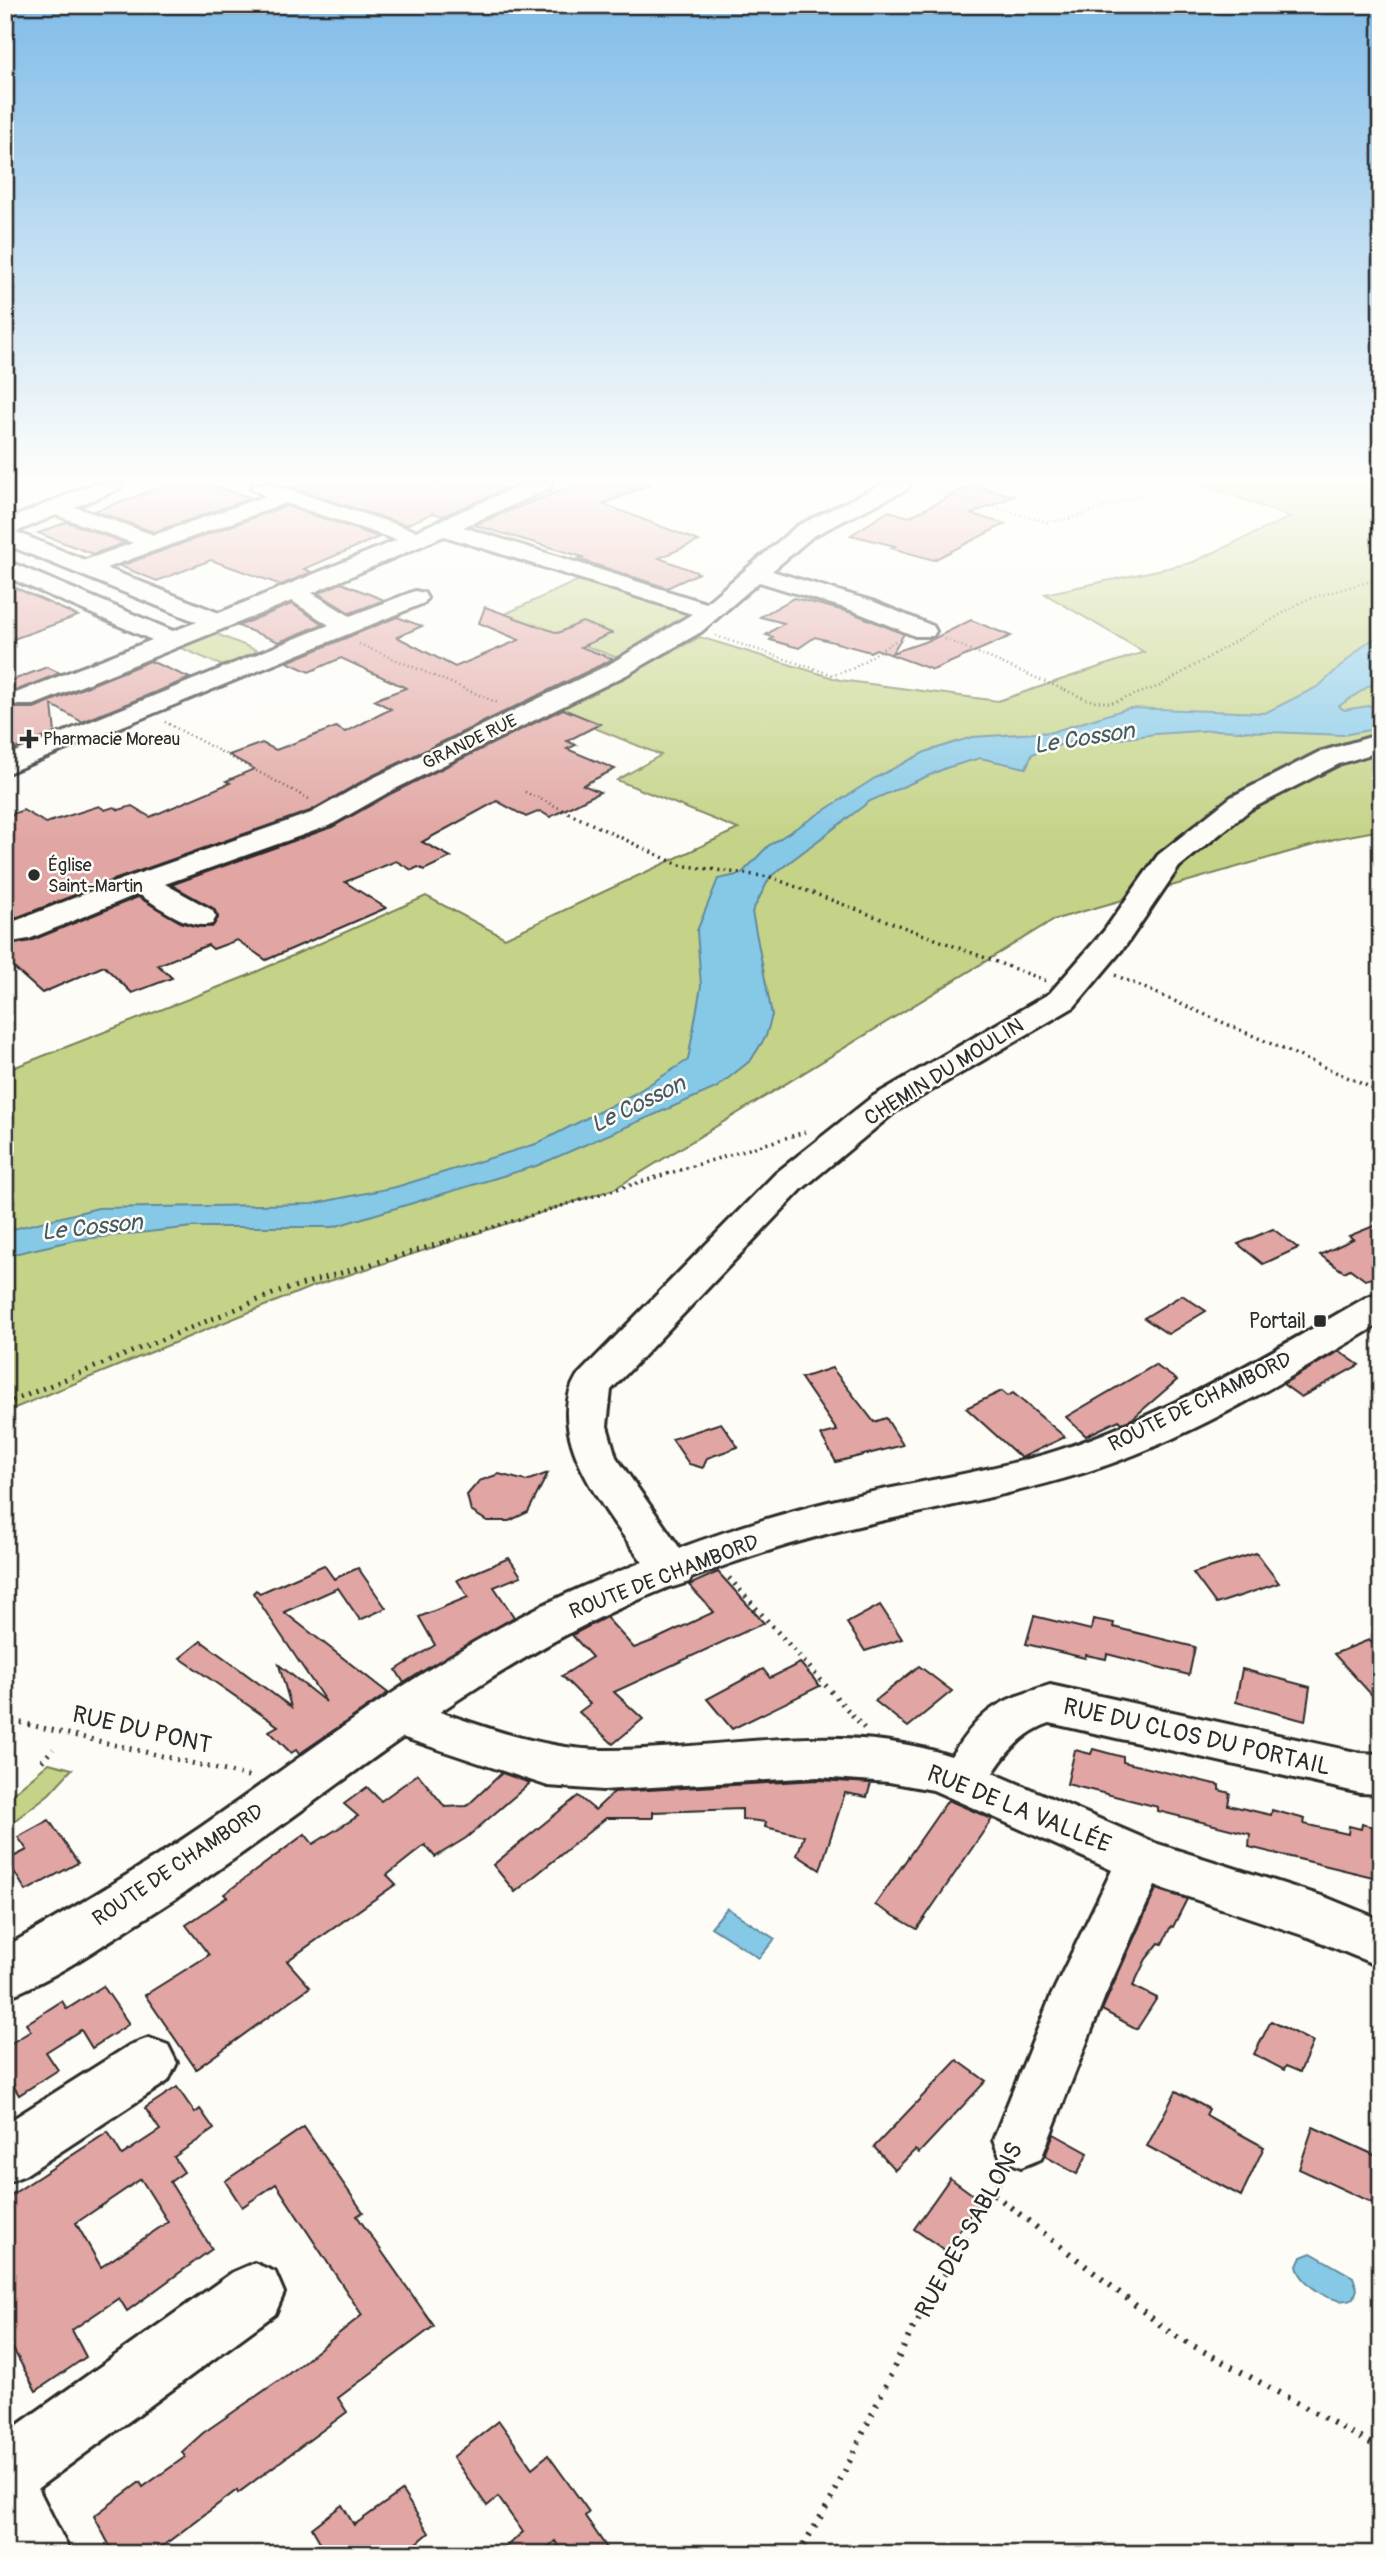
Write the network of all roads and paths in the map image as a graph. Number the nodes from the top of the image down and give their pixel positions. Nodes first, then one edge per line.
1 (89, 603) edge
2 (173, 603) edge
3 (268, 603) edge
4 (308, 603) edge
5 (402, 603) edge
6 (655, 603) edge
7 (719, 603) edge
8 (854, 603) edge
9 (1299, 603) edge
10 (701, 620) junction
11 (219, 622) junction
12 (340, 630) junction
13 (924, 631) junction
14 (173, 640) junction
15 (144, 711) junction
16 (526, 715) junction
17 (88, 733) junction
18 (1381, 742) edge
19 (5, 766) edge
20 (525, 792) dead end
21 (334, 812) junction
22 (140, 883) junction
23 (201, 917) dead end
24 (5, 934) edge
25 (1081, 977) junction
26 (1381, 1092) edge
27 (807, 1131) dead end
28 (1381, 1306) edge
29 (5, 1404) edge
30 (692, 1563) junction
31 (398, 1717) junction
32 (5, 1719) edge
33 (53, 1749) dead end
34 (42, 1761) dead end
35 (889, 1762) junction
36 (1381, 1774) edge
37 (962, 1780) junction
38 (259, 1782) dead end
39 (1142, 1860) junction
40 (1381, 1944) edge
41 (5, 1974) edge
42 (149, 2063) dead end
43 (1021, 2140) joint
44 (5, 2156) edge
45 (993, 2194) junction
46 (254, 2293) dead end
47 (1381, 2449) edge
48 (5, 2473) edge
49 (5, 2492) edge
50 (38, 2554) edge
51 (798, 2554) edge

1 - 14 street
2 - 11 street
3 - 11 street
4 - 12 street
5 - 12 street
6 - 10 street
7 - 10 street, GRANDE RUE
8 - 13 street
9 - 13 path
10 - 13 path
10 - 16 street, GRANDE RUE
11 - 14 street
12 - 15 street
12 - 16 path
14 - 17 street
15 - 17 street
15 - 21 path
16 - 21 street, GRANDE RUE
17 - 19 street
18 - 25 street, CHEMIN DU MOULIN
20 - 25 path
21 - 22 street, GRANDE RUE
22 - 23 street
22 - 24 street, GRANDE RUE
25 - 26 path
25 - 30 street, CHEMIN DU MOULIN
27 - 29 path
28 - 30 street, ROUTE DE CHAMBORD
30 - 31 street, ROUTE DE CHAMBORD
30 - 35 path
31 - 35 street, RUE DE LA VALLÉE
31 - 41 street, ROUTE DE CHAMBORD
32 - 38 path, RUE DU PONT
33 - 34 path
35 - 37 street, RUE DE LA VALLÉE
36 - 37 street, RUE DU CLOS DU PORTAIL
37 - 39 street, RUE DE LA VALLÉE
39 - 40 street, RUE DE LA VALLÉE
39 - 43 street, RUE DES SABLONS
42 - 44 street
43 - 45 path, RUE DES SABLONS
45 - 47 path
45 - 51 path, RUE DES SABLONS
46 - 48 street
49 - 50 street

